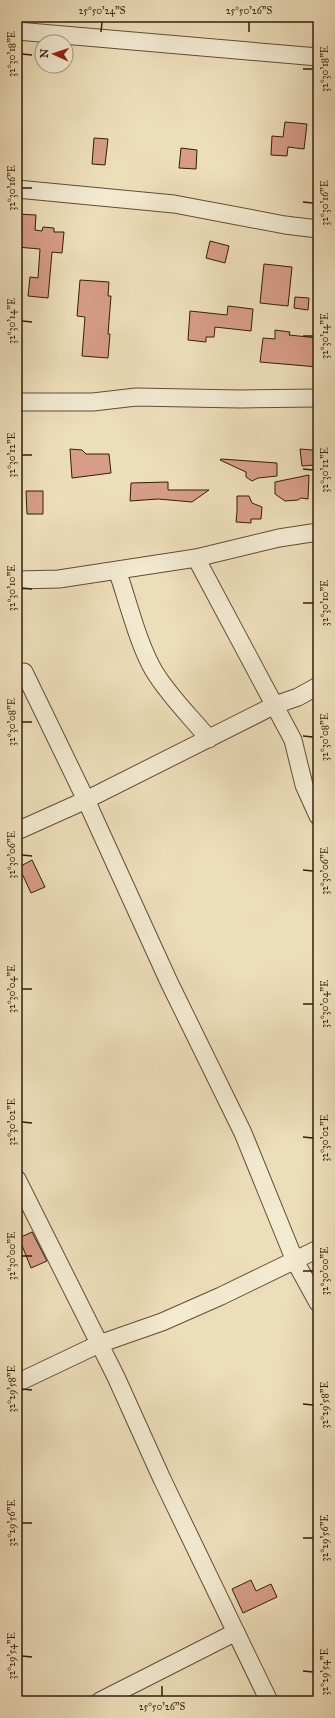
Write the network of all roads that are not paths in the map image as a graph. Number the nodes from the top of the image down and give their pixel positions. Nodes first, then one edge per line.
1 (17, 31) edge
2 (318, 57) edge
3 (17, 189) edge
4 (318, 229) edge
5 (318, 398) edge
6 (17, 402) edge
7 (318, 532) edge
8 (196, 558) junction
9 (118, 570) junction
10 (17, 580) edge
11 (24, 672) dead end
12 (318, 686) edge
13 (275, 705) junction
14 (209, 739) junction
15 (86, 800) junction
16 (318, 816) edge
17 (17, 831) edge
18 (17, 1179) edge
19 (318, 1249) edge
20 (295, 1260) junction
21 (318, 1303) edge
22 (99, 1344) junction
23 (17, 1383) edge
24 (236, 1632) junction
25 (100, 1701) edge
26 (269, 1701) edge

1 - 2 street
3 - 4 street
5 - 6 street
7 - 8 street
8 - 9 street
8 - 13 street
9 - 10 street
9 - 14 street
11 - 15 street
12 - 13 street
13 - 14 street
13 - 16 street
14 - 15 street
15 - 17 street
15 - 20 street
18 - 22 street
19 - 20 street
20 - 21 street
20 - 22 street
22 - 23 street
22 - 24 street
24 - 25 street
24 - 26 street

